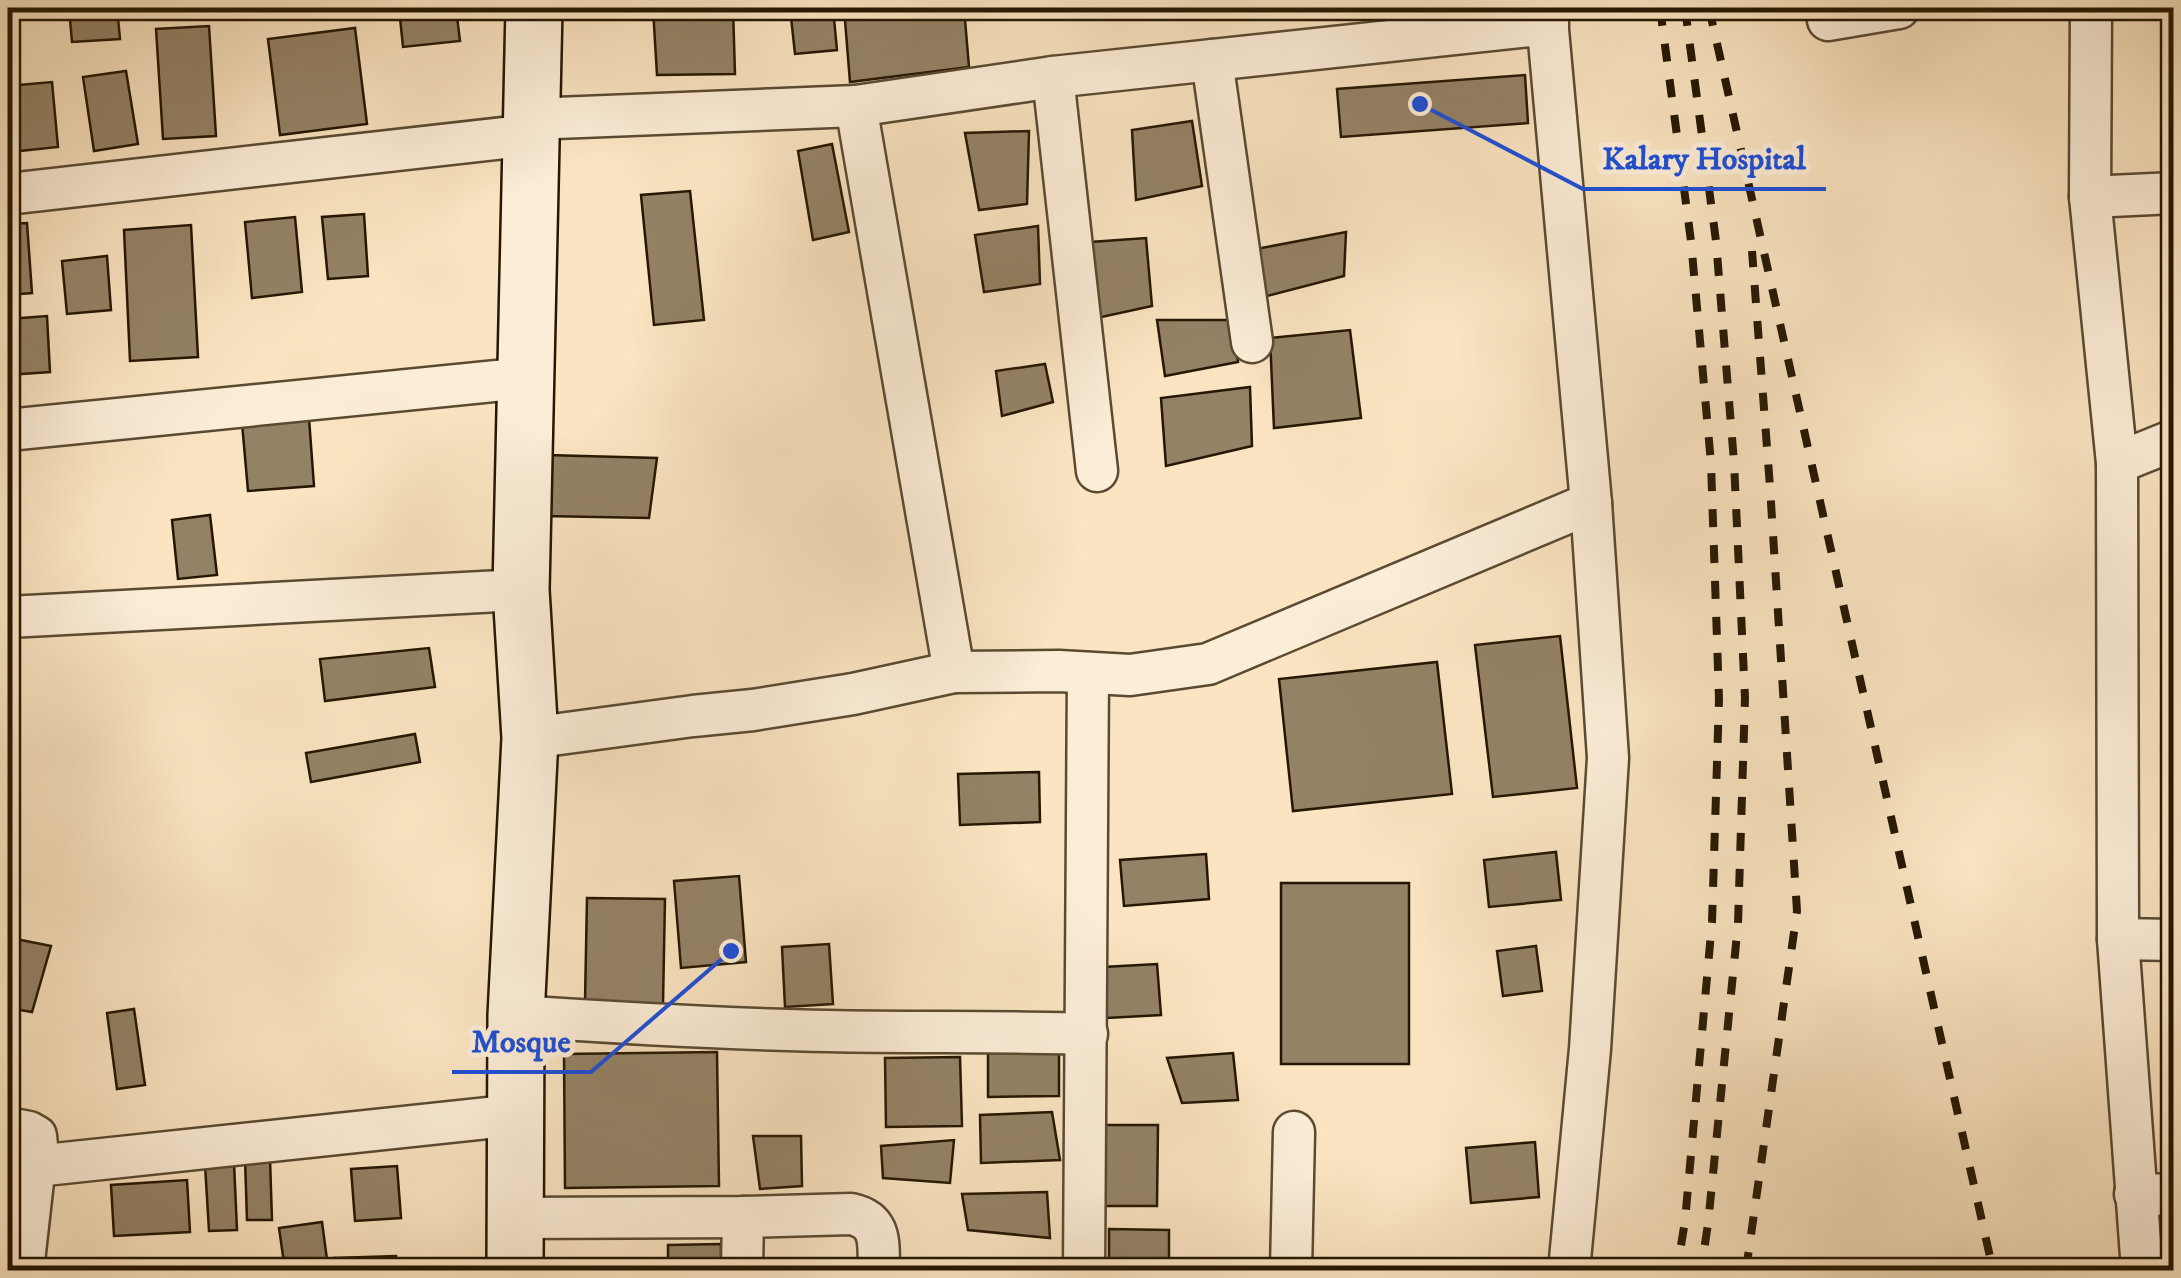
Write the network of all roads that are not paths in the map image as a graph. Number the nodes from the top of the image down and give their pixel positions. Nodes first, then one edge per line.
1 (534, 8) edge
2 (1899, 8) edge
3 (2091, 8) edge
4 (1547, 16) edge
5 (1828, 20) dead end
6 (1212, 60) junction
7 (1053, 77) junction
8 (856, 106) junction
9 (530, 127) junction
10 (8, 194) edge
11 (2174, 194) edge
12 (2090, 198) junction
13 (1252, 342) dead end
14 (525, 378) junction
15 (8, 430) edge
16 (2174, 440) edge
17 (2117, 463) junction
18 (1096, 472) dead end
19 (1591, 503) junction
20 (521, 590) junction
21 (8, 618) edge
22 (954, 672) junction
23 (1088, 673) junction
24 (530, 738) junction
25 (2118, 939) junction
26 (2174, 940) edge
27 (516, 1016) junction
28 (1087, 1034) junction
29 (516, 1114) junction
30 (8, 1128) edge
31 (1294, 1132) dead end
32 (36, 1166) junction
33 (2154, 1194) edge
34 (743, 1218) junction
35 (516, 1244) edge
36 (18, 1267) edge
37 (742, 1270) edge
38 (879, 1270) edge
39 (1084, 1270) edge
40 (1291, 1270) edge
41 (1569, 1270) edge
42 (2142, 1270) edge

1 - 9 main road
2 - 5 street
3 - 12 street
4 - 6 street
4 - 19 street
6 - 7 street
6 - 13 street
7 - 8 street
7 - 18 street
8 - 9 street
8 - 22 street
9 - 10 street
9 - 14 main road
11 - 12 street
12 - 17 street
14 - 15 street
14 - 20 main road
16 - 17 street
17 - 25 street
19 - 23 street
19 - 41 street
20 - 21 street
20 - 24 main road
22 - 23 street
22 - 24 street
23 - 28 street
24 - 27 main road
25 - 26 street
25 - 33 street
27 - 28 street
27 - 29 main road
28 - 39 street
29 - 32 street
29 - 35 main road
30 - 32 street
31 - 40 street
32 - 36 street
33 - 42 street
34 - 35 street
34 - 37 street
34 - 38 street

